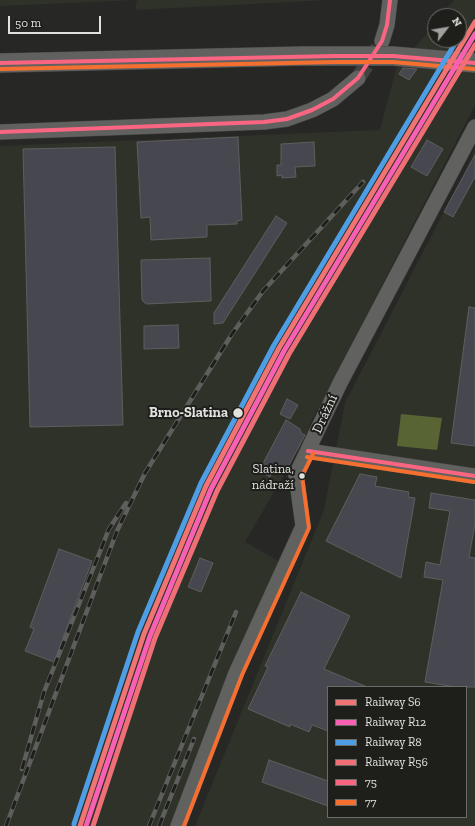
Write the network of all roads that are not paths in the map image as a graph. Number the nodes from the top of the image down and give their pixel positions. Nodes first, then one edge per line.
1 (390, 0) edge
2 (382, 40) tunnel mouth
3 (0, 63) edge
4 (475, 63) edge
5 (358, 78) tunnel mouth
6 (475, 127) edge
7 (0, 132) edge
8 (308, 451) junction
9 (475, 476) edge
10 (178, 826) edge

1 - 2 street
3 - 4 street, bridge
5 - 7 street
6 - 8 street, Drážní
8 - 9 street
8 - 10 street, Drážní

